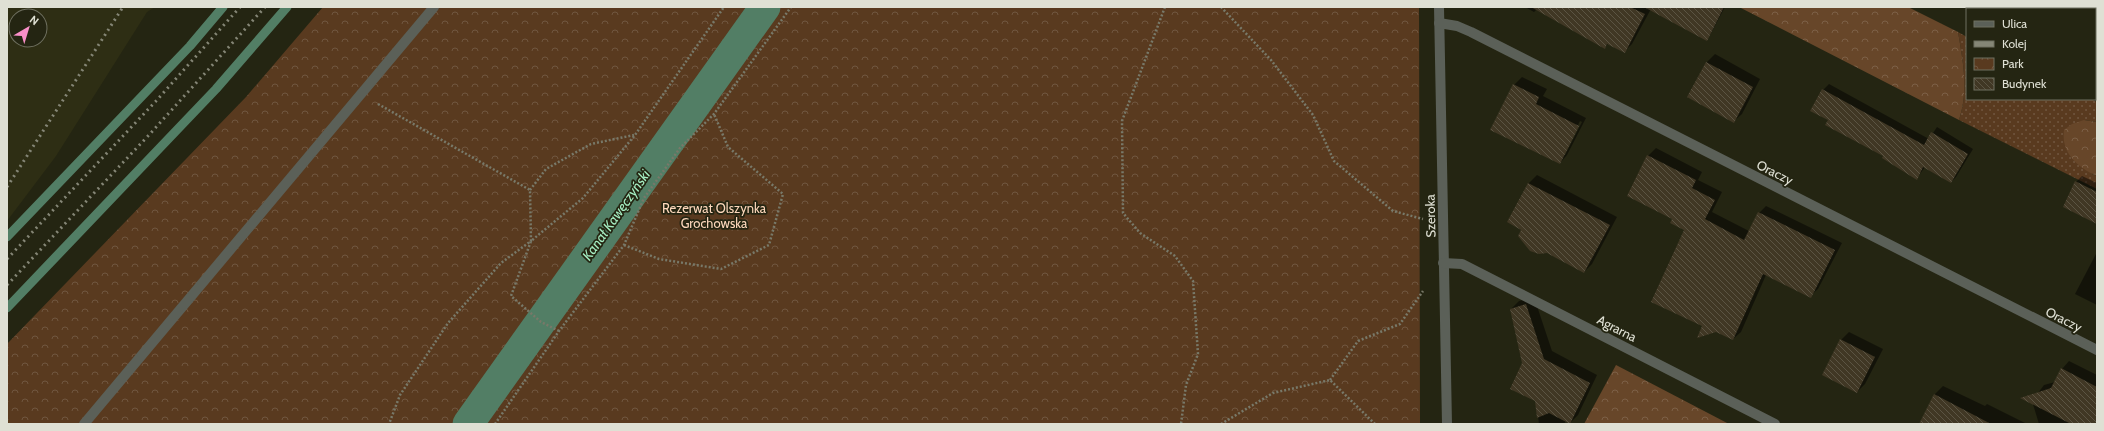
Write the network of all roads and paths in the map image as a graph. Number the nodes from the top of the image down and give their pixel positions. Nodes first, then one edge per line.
1 (434, 7) edge
2 (724, 7) edge
3 (791, 7) edge
4 (1165, 7) edge
5 (1220, 7) edge
6 (1439, 7) edge
7 (1439, 23) junction
8 (360, 94) junction
9 (714, 114) junction
10 (635, 135) junction
11 (530, 190) junction
12 (1425, 225) dead end
13 (531, 241) junction
14 (624, 245) junction
15 (1443, 263) junction
16 (559, 331) junction
17 (2097, 350) edge
18 (1330, 380) junction
19 (84, 424) edge
20 (389, 424) edge
21 (495, 424) edge
22 (1181, 424) edge
23 (1221, 424) edge
24 (1375, 424) edge
25 (1447, 424) edge
26 (1775, 424) edge

1 - 8 street
2 - 10 path
3 - 9 path
4 - 22 path
5 - 12 path
6 - 7 street, Szeroka
7 - 15 street, Szeroka
7 - 17 street, Oraczy
8 - 11 path
8 - 19 street
9 - 14 path
9 - 14 path
10 - 11 path
10 - 13 path
11 - 13 path
13 - 16 path
13 - 20 path
14 - 16 path
15 - 18 path
15 - 25 street, Szeroka
15 - 26 street, Agrarna
16 - 21 path
18 - 23 path
18 - 24 path

